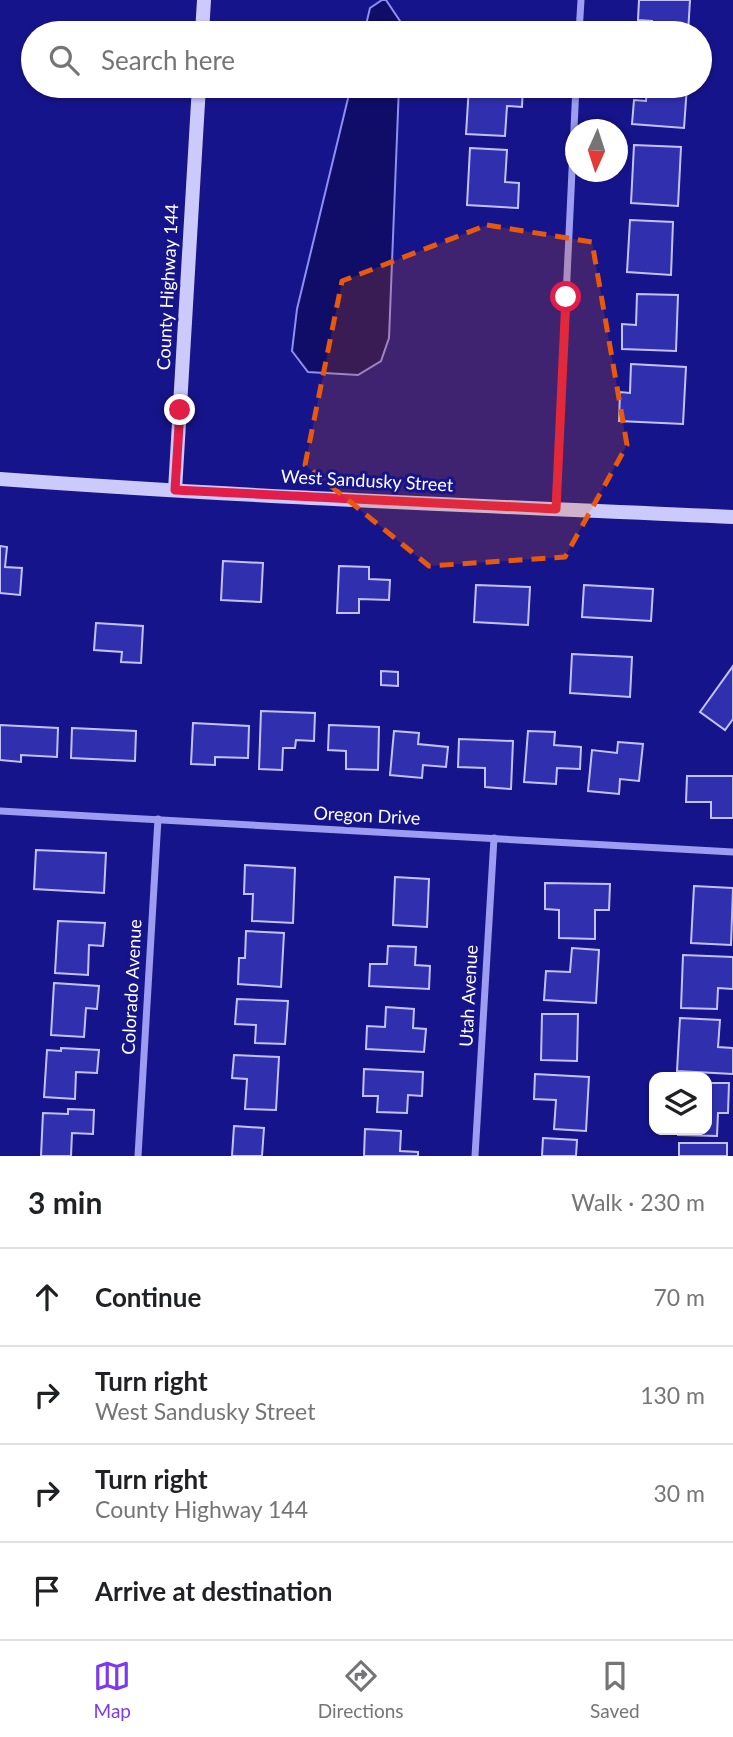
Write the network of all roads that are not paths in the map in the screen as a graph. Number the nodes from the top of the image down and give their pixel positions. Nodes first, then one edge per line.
1 (204, 0) edge
2 (581, 0) edge
3 (203, 21) edge
4 (580, 21) edge
5 (198, 98) edge
6 (575, 98) edge
7 (0, 479) edge
8 (175, 490) junction
9 (556, 509) junction
10 (733, 517) edge
11 (0, 811) edge
12 (158, 820) junction
13 (494, 838) junction
14 (733, 852) edge
15 (138, 1156) edge
16 (475, 1156) edge

1 - 3 street
2 - 4 street
5 - 8 street, County Highway 144
6 - 9 street
7 - 8 street, West Sandusky Street
8 - 9 street, West Sandusky Street
9 - 10 street, West Sandusky Street
11 - 12 street, Oregon Drive
12 - 13 street, Oregon Drive
12 - 15 street, Colorado Avenue
13 - 14 street, Oregon Drive
13 - 16 street, Utah Avenue

